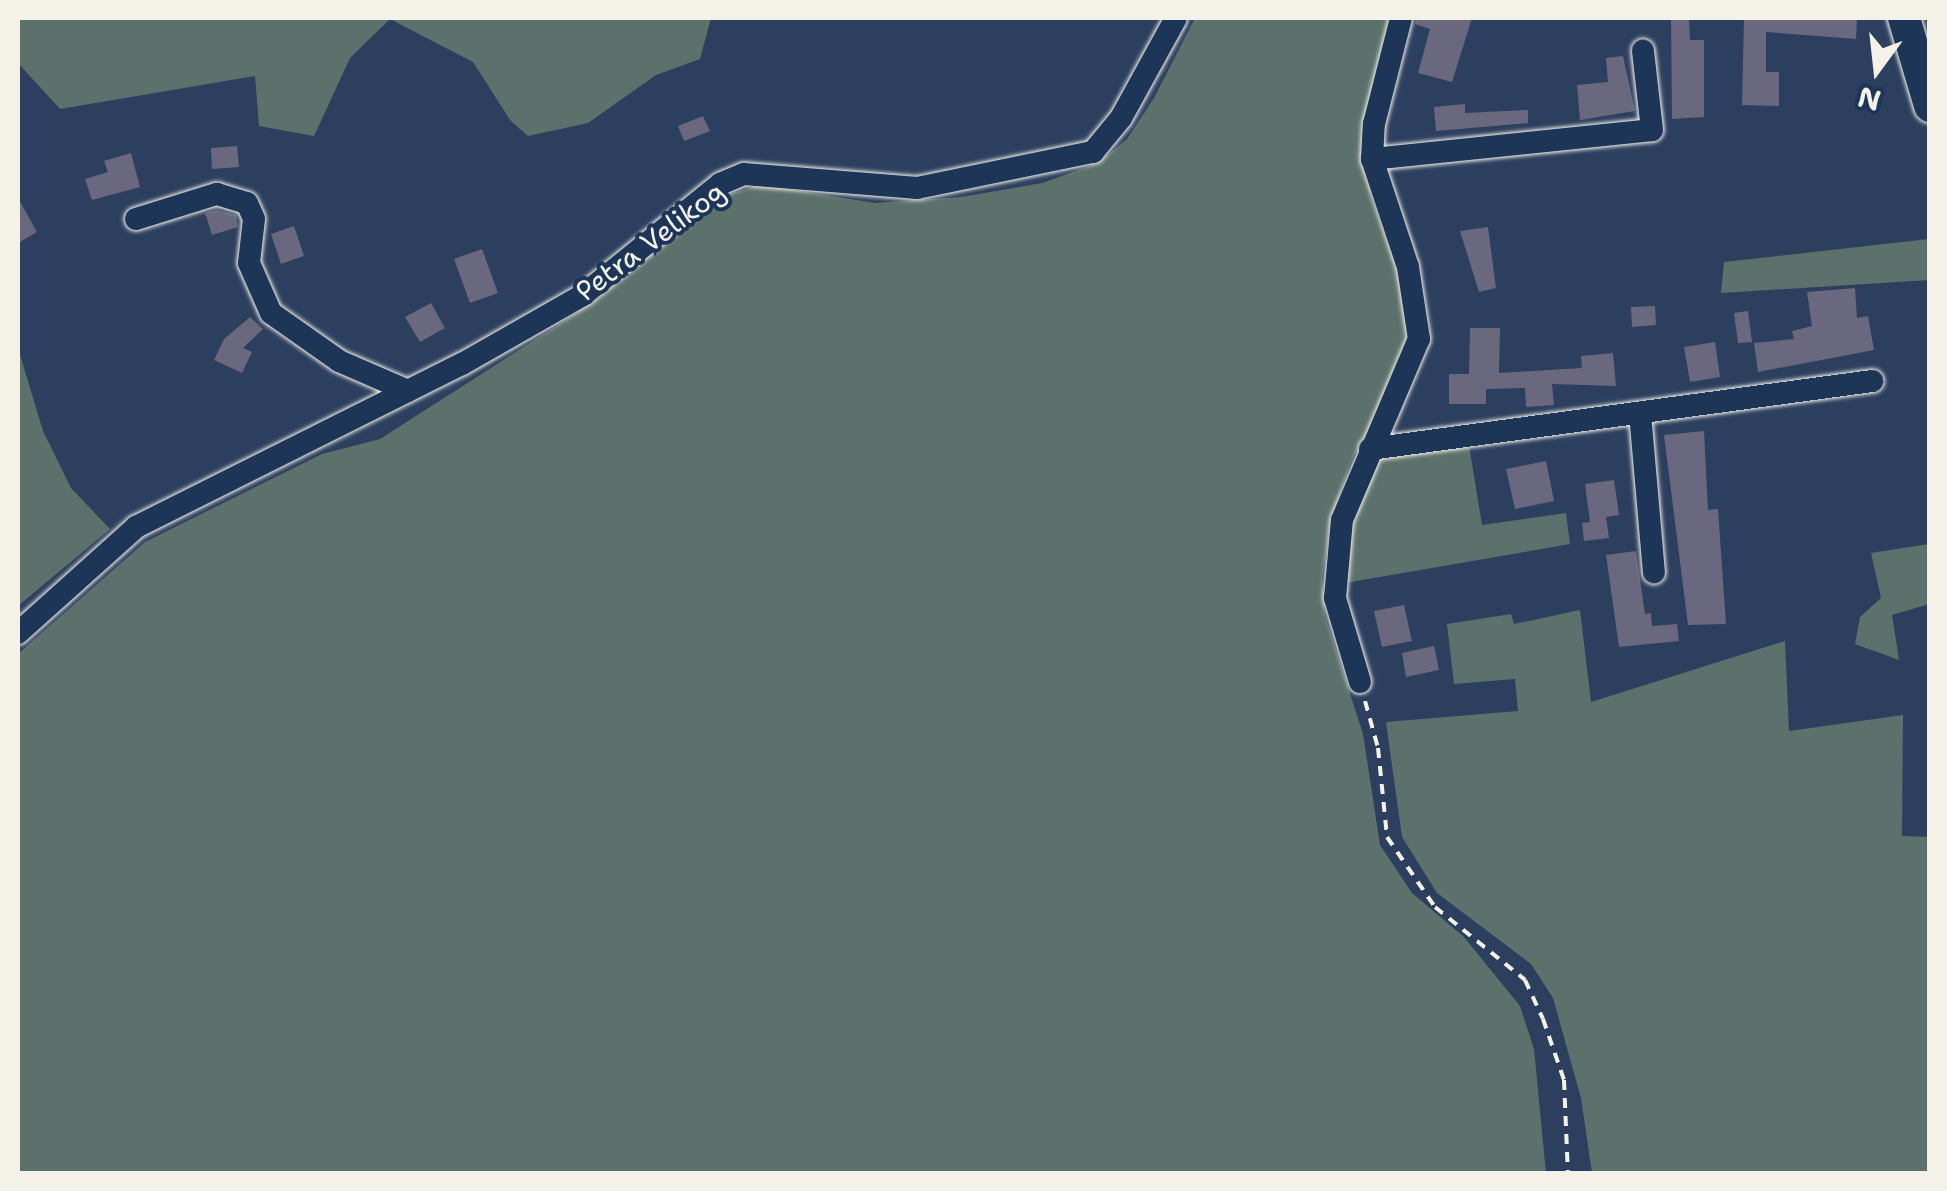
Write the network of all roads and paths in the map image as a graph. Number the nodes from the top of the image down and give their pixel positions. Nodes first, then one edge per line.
1 (1176, 18) edge
2 (1400, 18) edge
3 (1904, 18) edge
4 (1643, 51) dead end
5 (1930, 106) edge
6 (1372, 159) junction
7 (136, 220) dead end
8 (1872, 381) dead end
9 (408, 391) junction
10 (1640, 413) junction
11 (1370, 450) junction
12 (1654, 572) dead end
13 (18, 633) edge
14 (1360, 682) joint
15 (1568, 1174) edge

1 - 9 street, Petra Velikog
2 - 6 street
3 - 5 street
4 - 6 street
6 - 11 street
7 - 9 street
8 - 10 street
9 - 13 street, Petra Velikog
10 - 11 street
10 - 12 street
11 - 14 street
14 - 15 path

